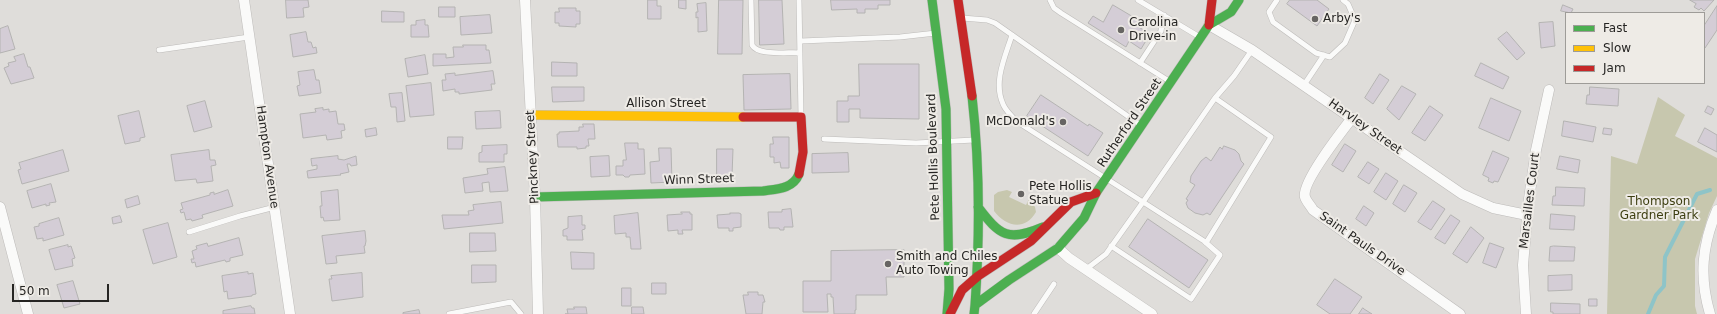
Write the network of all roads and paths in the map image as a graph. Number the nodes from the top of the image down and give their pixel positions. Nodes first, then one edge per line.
1 (244, 0) edge
2 (525, 0) edge
3 (751, 0) edge
4 (799, 0) edge
5 (932, 0) edge
6 (958, 0) edge
7 (1050, 0) edge
8 (1138, 0) edge
9 (1212, 0) edge
10 (1239, 0) edge
11 (1277, 0) edge
12 (1343, 0) edge
13 (1164, 16) junction
14 (961, 18) junction
15 (1209, 25) junction
16 (937, 32) junction
17 (1012, 35) junction
18 (249, 37) junction
19 (1201, 38) junction
20 (800, 41) junction
21 (159, 50) dead end
22 (1252, 50) junction
23 (800, 53) junction
24 (1324, 55) junction
25 (1140, 63) junction
26 (1171, 82) junction
27 (1304, 86) junction
28 (1549, 90) dead end
29 (1215, 98) junction
30 (531, 115) junction
31 (801, 117) junction
32 (1352, 118) junction
33 (1142, 126) junction
34 (824, 139) dead end
35 (975, 140) junction
36 (947, 142) junction
37 (1106, 179) junction
38 (1096, 193) junction
39 (535, 197) junction
40 (1143, 202) junction
41 (0, 207) edge
42 (275, 207) junction
43 (978, 207) junction
44 (1717, 210) edge
45 (1527, 215) junction
46 (1047, 225) junction
47 (189, 232) dead end
48 (1206, 243) junction
49 (1111, 246) junction
50 (1058, 248) junction
51 (1086, 270) junction
52 (978, 276) junction
53 (1054, 284) dead end
54 (975, 309) edge
55 (28, 314) edge
56 (290, 314) edge
57 (449, 314) edge
58 (521, 314) edge
59 (538, 314) edge
60 (949, 314) edge
61 (1034, 314) edge
62 (1152, 314) edge
63 (1460, 314) edge
64 (1526, 314) edge
65 (1710, 314) edge

1 - 18 street, Hampton Avenue
2 - 30 street, Pinckney Street
3 - 23 lane
4 - 20 lane
5 - 16 main road, Pete Hollis Boulevard
6 - 14 main road
7 - 25 lane
8 - 13 lane
9 - 15 main road, Rutherford Street
10 - 15 main road, Rutherford Street
11 - 24 lane
12 - 24 lane
13 - 19 lane
13 - 25 lane
14 - 17 lane
14 - 35 main road
15 - 19 main road, Rutherford Street
15 - 22 street, Harvley Street
16 - 20 lane
16 - 36 main road, Pete Hollis Boulevard
17 - 33 lane
17 - 37 lane
18 - 21 lane
18 - 42 street, Hampton Avenue
19 - 26 main road, Rutherford Street
20 - 23 lane
22 - 27 street, Harvley Street
22 - 29 lane
23 - 31 lane
24 - 27 lane
25 - 26 lane
26 - 33 main road, Rutherford Street
27 - 32 street, Harvley Street
28 - 45 street, Marsailles Court
29 - 40 lane
29 - 48 lane
30 - 31 main road, Allison Street
30 - 39 street, Pinckney Street
31 - 39 main road, Winn Street
32 - 45 street, Harvley Street
32 - 63 street, Saint Pauls Drive
33 - 37 main road, Rutherford Street
34 - 36 lane
35 - 36 lane
35 - 43 main road
36 - 60 main road, Pete Hollis Boulevard
37 - 38 main road, Rutherford Street
37 - 40 lane
38 - 46 main road
38 - 50 main road, Rutherford Street
39 - 59 street, Pinckney Street
40 - 48 lane
40 - 49 lane
41 - 55 street
42 - 47 lane
42 - 56 street, Hampton Avenue
43 - 46 main road
43 - 52 main road
44 - 65 street
45 - 64 street, Marsailles Court
46 - 52 main road
48 - 49 lane
49 - 51 lane
50 - 51 street
50 - 54 main road, Rutherford Street
51 - 62 street
52 - 54 main road
52 - 60 main road
53 - 61 lane
57 - 58 lane

